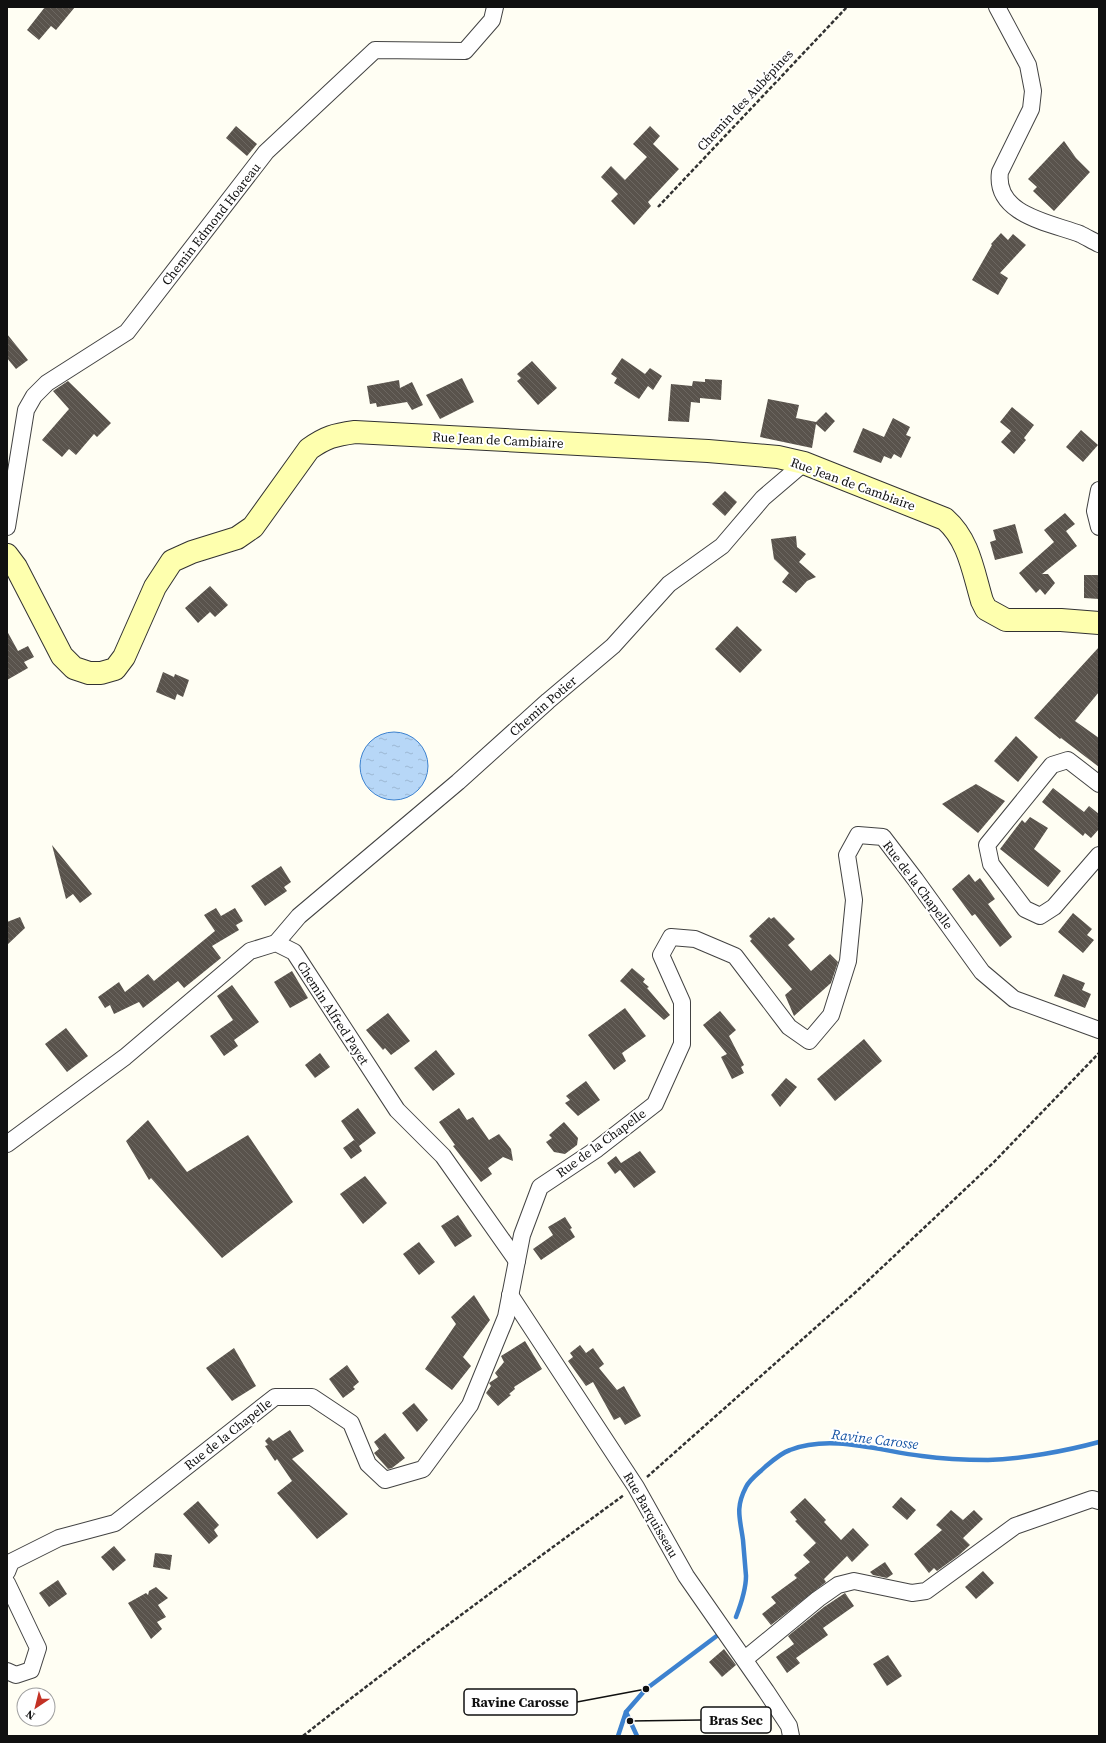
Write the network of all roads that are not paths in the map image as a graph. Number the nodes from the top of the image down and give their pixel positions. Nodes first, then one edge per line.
1 (495, 7) edge
2 (997, 7) edge
3 (1099, 244) edge
4 (804, 463) junction
5 (1099, 490) edge
6 (7, 527) edge
7 (1099, 527) edge
8 (7, 555) edge
9 (1099, 623) edge
10 (1099, 784) edge
11 (1099, 855) edge
12 (276, 943) junction
13 (1099, 1030) edge
14 (7, 1144) edge
15 (517, 1261) junction
16 (510, 1295) junction
17 (1099, 1501) edge
18 (7, 1572) edge
19 (7, 1583) edge
20 (745, 1659) junction
21 (7, 1671) edge
22 (791, 1736) edge

1 - 6 street, Chemin Edmond Hoareau
2 - 3 street
4 - 8 main road, Rue Jean de Cambiaire
4 - 9 main road, Rue Jean de Cambiaire
4 - 12 street, Chemin Potier
5 - 7 street
10 - 11 street
12 - 14 street
12 - 15 street, Chemin Alfred Payet
13 - 15 street, Rue de la Chapelle
15 - 16 street, Rue de la Chapelle
16 - 18 street, Rue de la Chapelle
16 - 20 street, Rue Barquisseau
17 - 20 street
19 - 21 street
20 - 22 street, Rue Barquisseau

